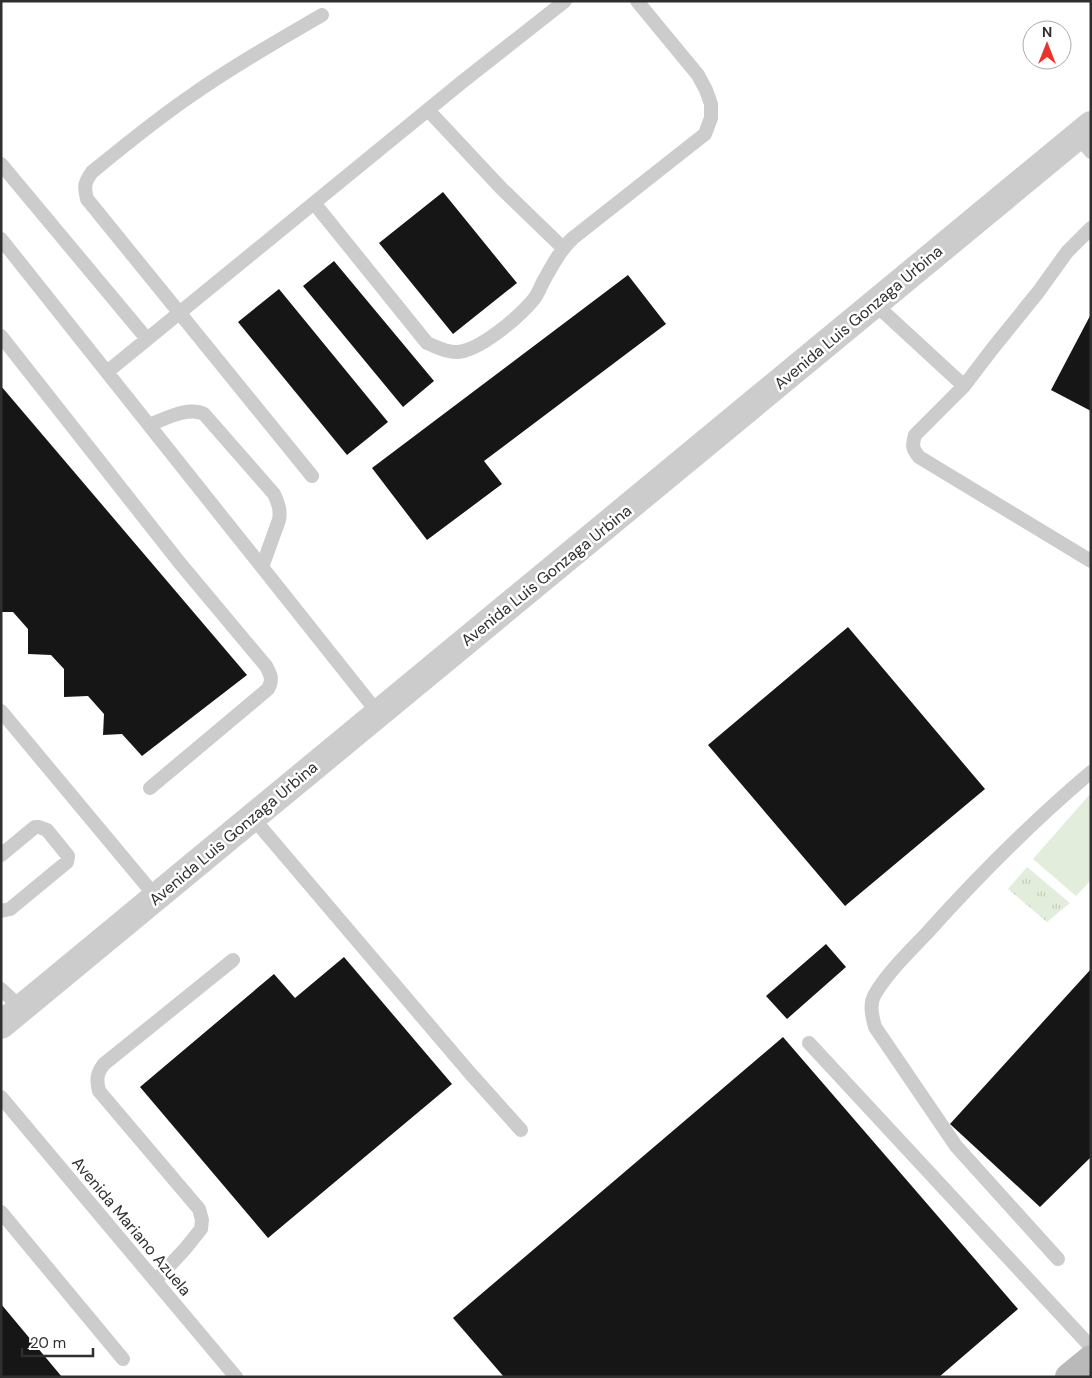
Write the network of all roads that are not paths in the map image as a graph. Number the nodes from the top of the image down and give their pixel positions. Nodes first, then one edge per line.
1 (565, 1) edge
2 (637, 1) edge
3 (322, 15) dead end
4 (428, 110) junction
5 (1086, 138) edge
6 (1, 164) edge
7 (314, 203) junction
8 (1091, 228) edge
9 (1, 239) edge
10 (563, 248) junction
11 (875, 304) junction
12 (180, 313) junction
13 (1, 336) edge
14 (147, 340) junction
15 (106, 372) junction
16 (964, 386) junction
17 (149, 425) junction
18 (312, 476) dead end
19 (1091, 561) edge
20 (262, 567) junction
21 (1, 711) edge
22 (378, 713) junction
23 (1091, 772) edge
24 (150, 788) dead end
25 (253, 818) junction
26 (1, 855) edge
27 (156, 897) junction
28 (1, 911) edge
29 (233, 960) dead end
30 (1, 989) edge
31 (12, 1017) edge
32 (809, 1043) dead end
33 (1, 1098) edge
34 (520, 1130) dead end
35 (1, 1212) edge
36 (1058, 1258) dead end
37 (155, 1281) junction
38 (1091, 1347) edge
39 (123, 1359) dead end
40 (1091, 1359) edge
41 (236, 1377) edge
42 (1069, 1377) edge

1 - 4 lane
2 - 10 lane
3 - 12 lane
4 - 7 lane
4 - 10 lane
5 - 11 street, Avenida Luis Gonzaga Urbina
6 - 14 lane
7 - 10 lane
7 - 12 lane
8 - 16 lane
9 - 15 lane
11 - 16 lane
11 - 22 street, Avenida Luis Gonzaga Urbina
12 - 14 lane
12 - 18 lane
13 - 24 lane
14 - 15 lane
15 - 17 lane
16 - 19 lane
17 - 20 lane
17 - 20 lane
20 - 22 lane
21 - 27 lane
22 - 25 street, Avenida Luis Gonzaga Urbina
23 - 36 lane
25 - 27 street, Avenida Luis Gonzaga Urbina
25 - 34 lane
26 - 28 lane
27 - 31 street, Avenida Luis Gonzaga Urbina
29 - 37 lane
30 - 31 lane
32 - 38 lane
33 - 37 lane, Avenida Mariano Azuela
35 - 39 lane
37 - 41 lane, Avenida Mariano Azuela
40 - 42 street

